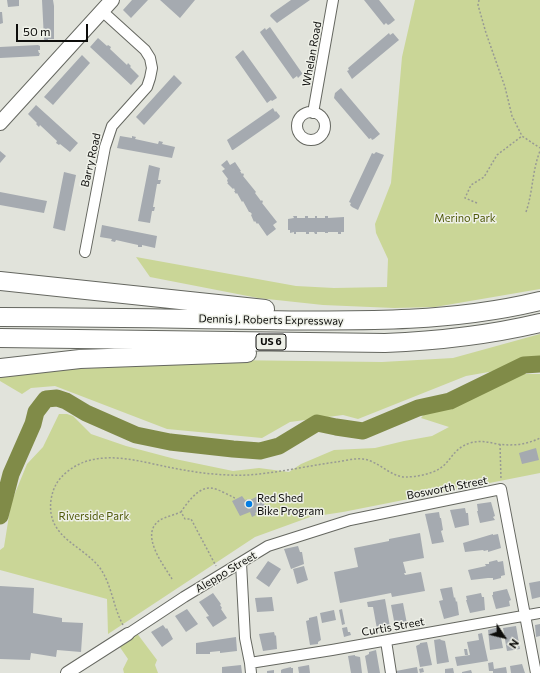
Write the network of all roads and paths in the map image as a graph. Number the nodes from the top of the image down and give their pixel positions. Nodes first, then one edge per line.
1 (112, 0) edge
2 (333, 0) edge
3 (479, 0) edge
4 (102, 11) junction
5 (313, 113) dead end
6 (0, 123) edge
7 (522, 136) junction
8 (540, 148) edge
9 (540, 151) edge
10 (477, 203) dead end
11 (526, 212) dead end
12 (85, 252) dead end
13 (0, 281) edge
14 (540, 301) edge
15 (0, 316) edge
16 (394, 320) junction
17 (540, 323) edge
18 (0, 338) edge
19 (385, 343) junction
20 (0, 368) edge
21 (540, 438) edge
22 (500, 444) junction
23 (501, 489) junction
24 (235, 498) dead end
25 (401, 510) joint
26 (181, 512) junction
27 (241, 563) junction
28 (221, 575) junction
29 (172, 579) dead end
30 (540, 613) edge
31 (525, 616) junction
32 (128, 634) junction
33 (386, 640) junction
34 (251, 668) edge
35 (67, 673) edge
36 (391, 673) edge
37 (536, 673) edge

1 - 4 main road
2 - 5 street, Whelan Road
3 - 7 path
4 - 6 main road
4 - 12 street, Barry Road
7 - 8 path
7 - 10 path
9 - 11 path
13 - 16 highway
14 - 16 highway, Dennis J. Roberts Expressway / US 6
15 - 16 highway, Dennis J. Roberts Expressway / US 6
17 - 19 highway, Dennis J. Roberts Expressway / US 6
18 - 19 highway, Dennis J. Roberts Expressway / US 6
19 - 20 highway
21 - 22 path
22 - 23 path
22 - 32 path
23 - 25 street, Bosworth Street
23 - 31 street, Bosworth Street
24 - 26 path
25 - 27 street, Aleppo Street
26 - 28 path
26 - 29 path
27 - 28 street, Aleppo Street
27 - 34 street
28 - 32 street, Aleppo Street
30 - 31 street, Curtis Street
31 - 33 street, Curtis Street
31 - 37 street, Bosworth Street
32 - 35 street, Aleppo Street
33 - 34 street, Curtis Street
33 - 36 street

